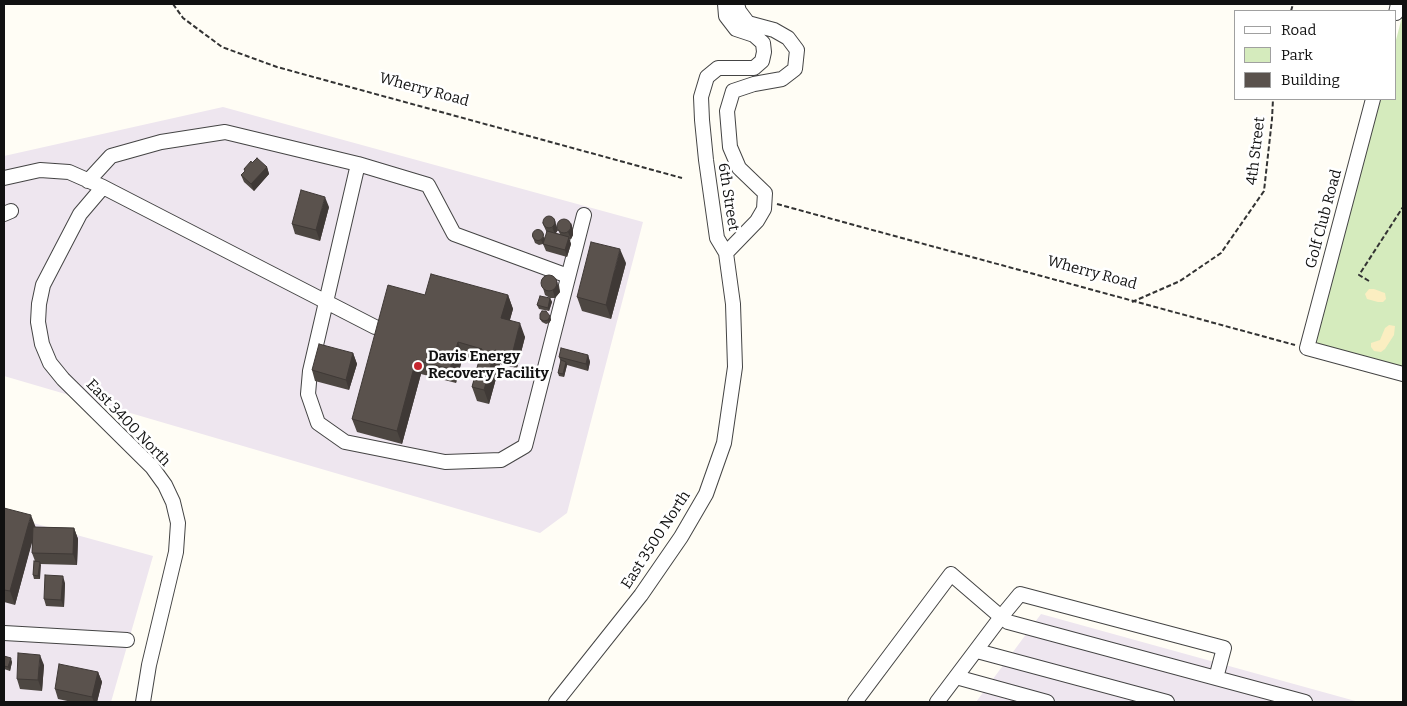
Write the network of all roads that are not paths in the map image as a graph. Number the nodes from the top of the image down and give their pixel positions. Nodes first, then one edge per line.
1 (726, 4) edge
2 (737, 4) edge
3 (1373, 100) edge
4 (358, 164) junction
5 (4, 178) edge
6 (88, 181) junction
7 (103, 187) junction
8 (584, 215) dead end
9 (726, 253) junction
10 (568, 276) junction
11 (326, 303) junction
12 (375, 327) edge
13 (1403, 374) edge
14 (1002, 617) junction
15 (4, 633) edge
16 (127, 640) dead end
17 (976, 650) junction
18 (956, 677) junction
19 (1216, 678) junction
20 (143, 702) edge
21 (556, 702) edge
22 (855, 702) edge
23 (937, 702) edge
24 (1047, 702) edge
25 (1167, 702) edge
26 (1305, 702) edge

1 - 9 street, 6th Street
2 - 9 street, 6th Street
3 - 13 street, Golf Club Road
4 - 6 street
4 - 10 street
4 - 11 street
5 - 6 street
6 - 7 street
7 - 11 street
7 - 20 street, East 3400 North
8 - 10 street
9 - 21 street, East 3500 North
10 - 11 street
11 - 12 street
14 - 17 street
14 - 19 street
14 - 19 street
14 - 22 street
15 - 16 street
17 - 18 street
17 - 25 street
18 - 23 street
18 - 24 street
19 - 26 street

